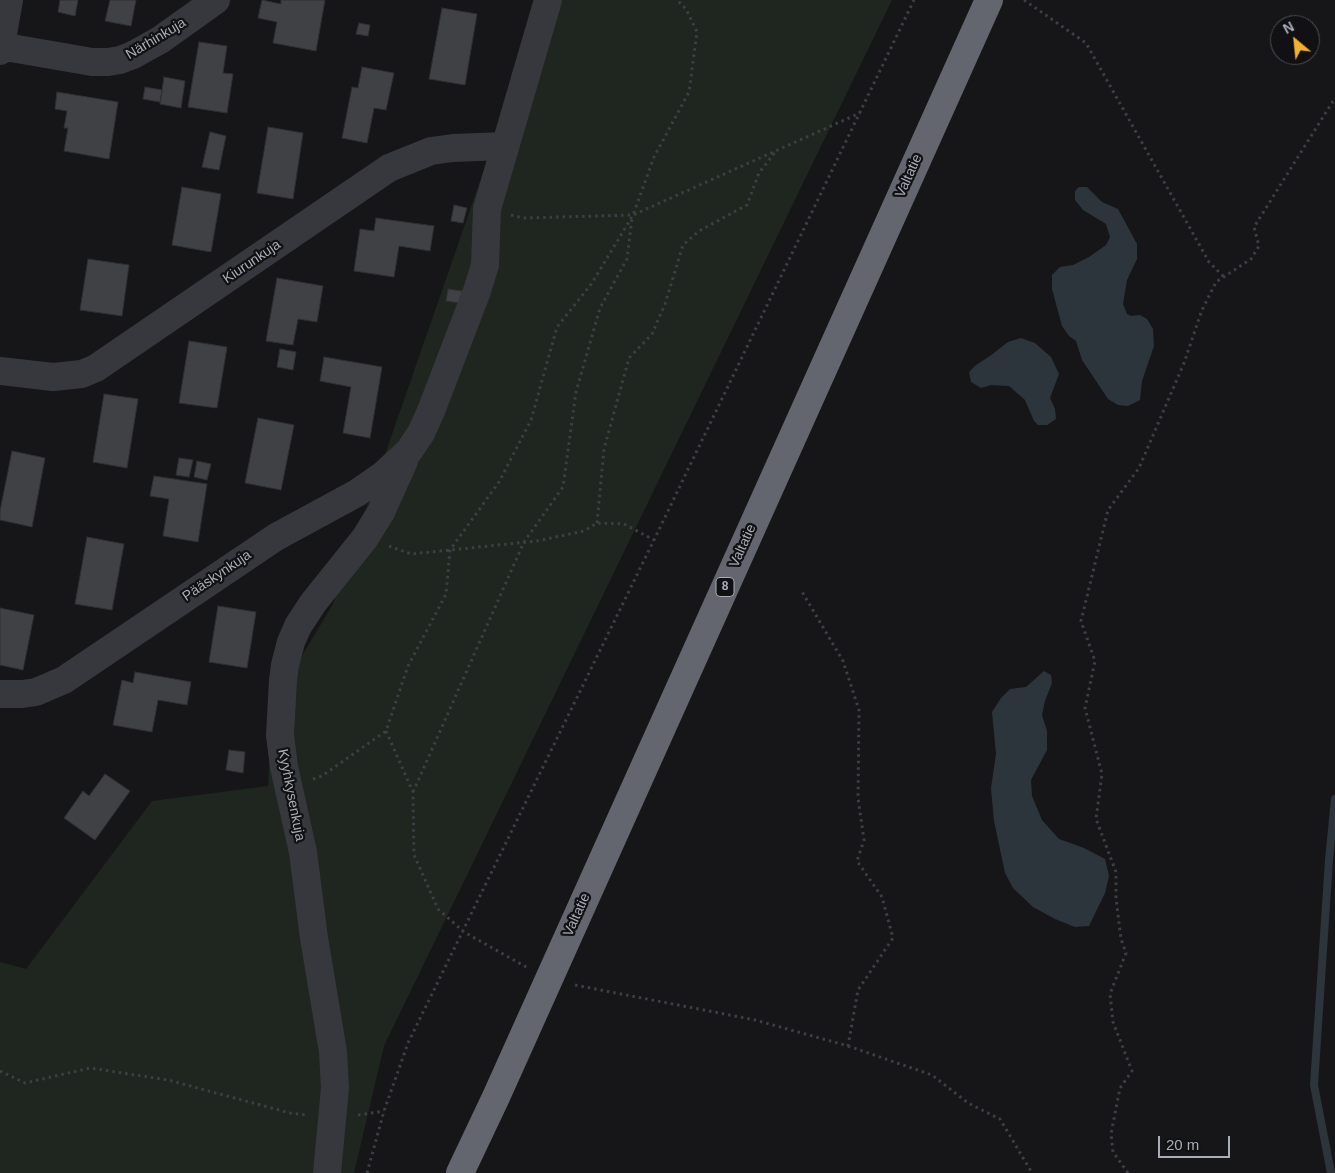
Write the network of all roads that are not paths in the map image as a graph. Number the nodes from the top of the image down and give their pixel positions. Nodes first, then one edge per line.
1 (9, 0) edge
2 (216, 0) edge
3 (548, 0) edge
4 (989, 0) edge
5 (0, 48) edge
6 (505, 146) junction
7 (0, 371) edge
8 (415, 442) junction
9 (0, 694) edge
10 (327, 1173) edge
11 (460, 1173) edge

1 - 5 street
2 - 5 street, Närhinkuja
3 - 6 street, Kyyhkysenkuja
4 - 11 highway, Valtatie / 8
6 - 7 street, Kiurunkuja
6 - 8 street, Kyyhkysenkuja
8 - 9 street, Pääskynkuja
8 - 10 street, Kyyhkysenkuja

